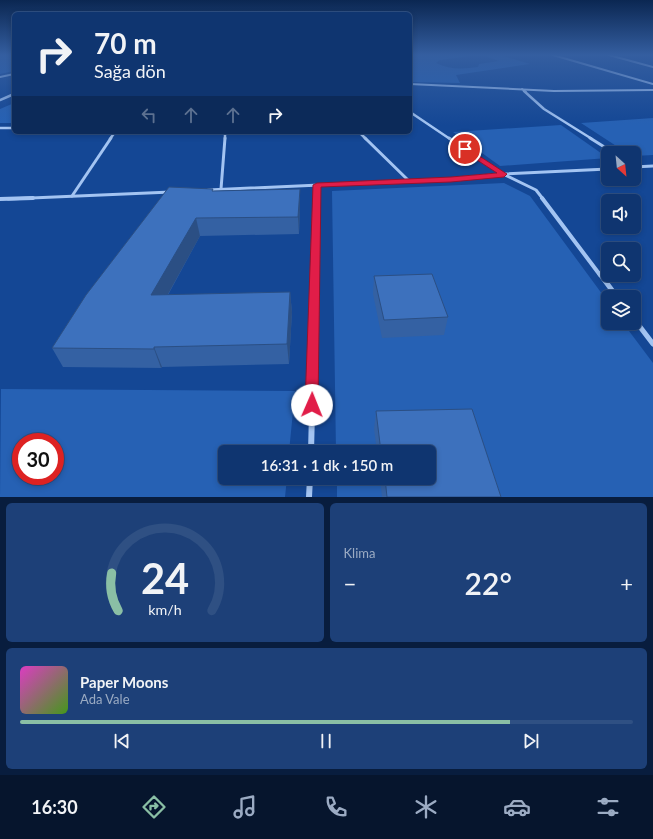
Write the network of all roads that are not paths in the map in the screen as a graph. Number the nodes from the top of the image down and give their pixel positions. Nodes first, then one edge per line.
1 (633, 78) edge
2 (412, 84) edge
3 (653, 84) edge
4 (522, 89) junction
5 (653, 90) edge
6 (12, 95) edge
7 (0, 100) edge
8 (412, 113) edge
9 (0, 128) edge
10 (12, 128) edge
11 (114, 134) edge
12 (225, 134) edge
13 (361, 134) edge
14 (603, 146) edge
15 (653, 166) edge
16 (641, 167) edge
17 (601, 169) edge
18 (504, 174) junction
19 (409, 182) junction
20 (317, 185) junction
21 (221, 189) junction
22 (205, 190) edge
23 (174, 191) edge
24 (72, 196) junction
25 (0, 199) edge
26 (612, 290) edge
27 (641, 328) edge
28 (653, 344) edge
29 (311, 445) edge
30 (310, 485) edge
31 (310, 497) edge

1 - 3 street
2 - 4 street
4 - 5 street
4 - 14 street
6 - 7 street
8 - 18 street
9 - 10 street
11 - 24 street
12 - 21 street
13 - 19 street
15 - 16 street
17 - 18 street
18 - 19 street
18 - 26 street
19 - 20 street
20 - 21 street
20 - 29 street
21 - 22 street
23 - 24 street
24 - 25 street
27 - 28 street
30 - 31 street

